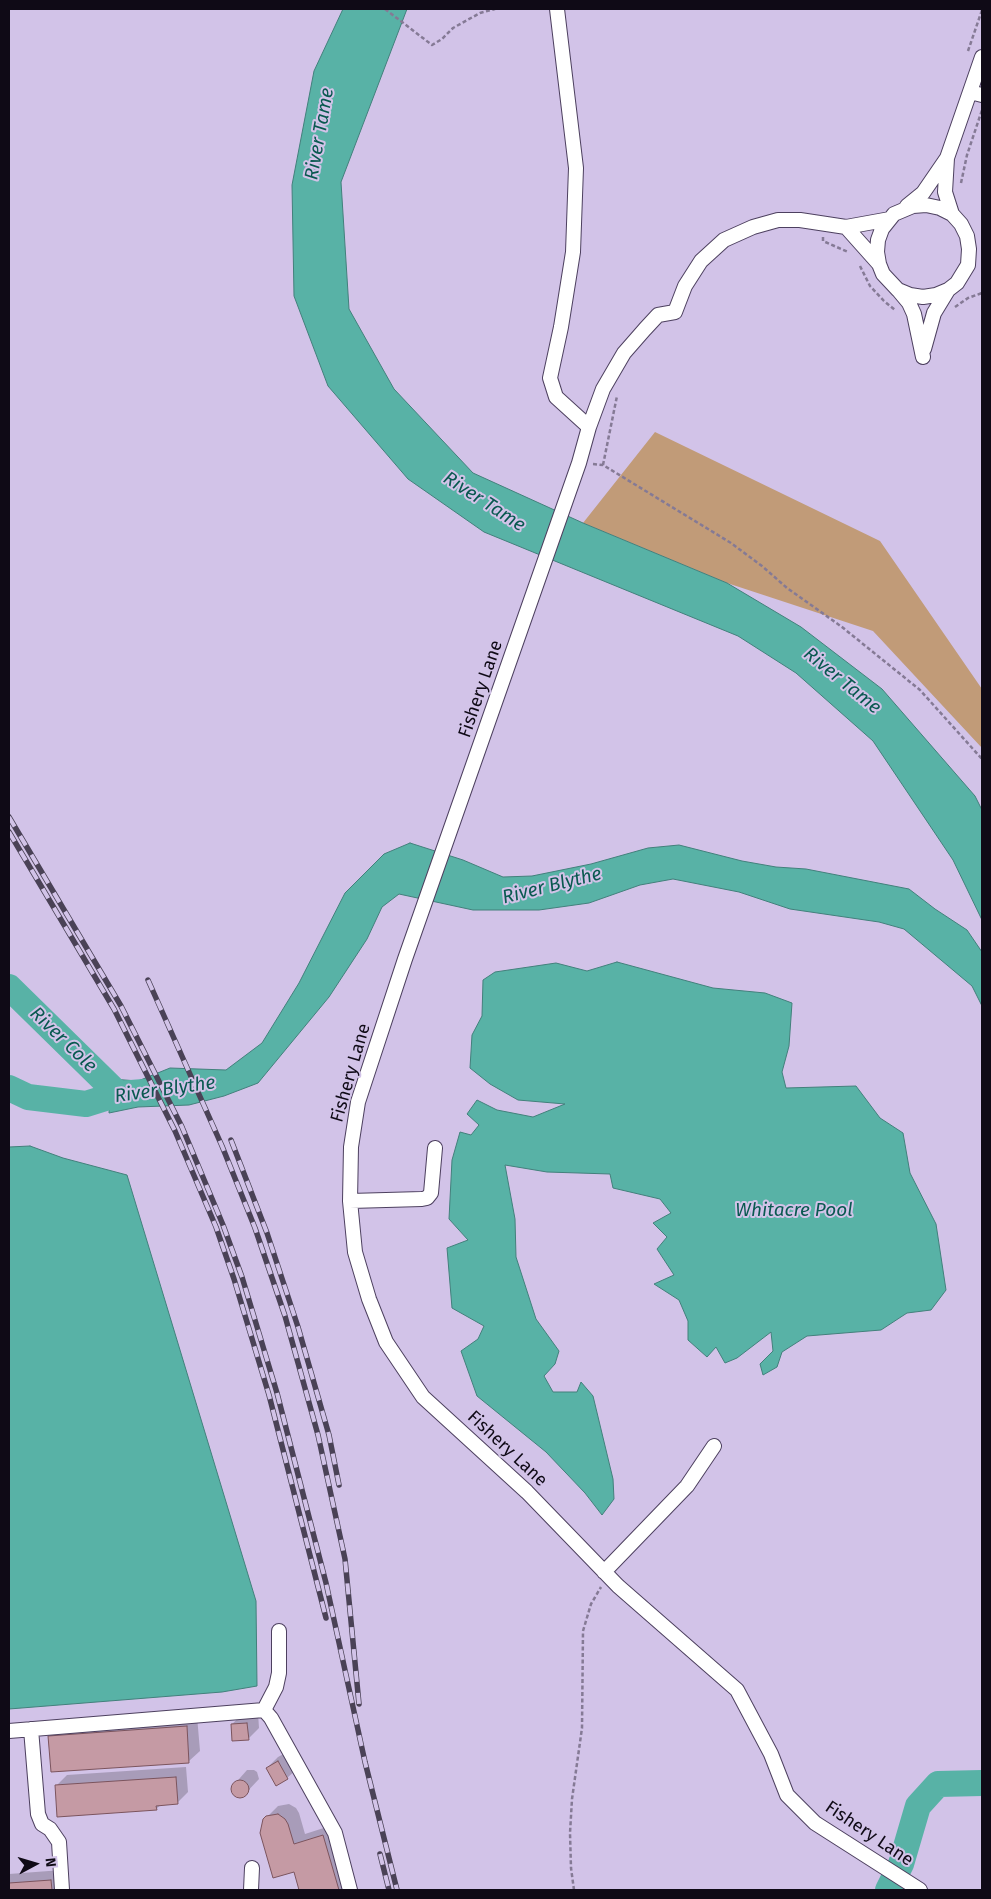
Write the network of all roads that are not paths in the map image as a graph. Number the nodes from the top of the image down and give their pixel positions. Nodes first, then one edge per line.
1 (557, 9) edge
2 (982, 57) edge
3 (976, 93) edge
4 (947, 158) junction
5 (952, 214) junction
6 (895, 215) junction
7 (846, 227) junction
8 (879, 264) junction
9 (898, 290) junction
10 (948, 290) junction
11 (589, 427) junction
12 (435, 1148) dead end
13 (350, 1201) junction
14 (714, 1446) dead end
15 (604, 1572) junction
16 (279, 1631) dead end
17 (264, 1710) junction
18 (31, 1729) junction
19 (9, 1731) edge
20 (252, 1868) dead end
21 (62, 1890) edge
22 (251, 1890) edge
23 (350, 1890) edge
24 (920, 1890) edge

1 - 11 street
2 - 3 street
3 - 4 street
4 - 5 street
4 - 6 street
5 - 6 street
5 - 10 street
6 - 7 street
6 - 8 street
7 - 8 street
7 - 11 street, Fishery Lane
8 - 9 street
9 - 10 street
9 - 10 street
11 - 13 street, Fishery Lane
12 - 13 street
13 - 15 street, Fishery Lane
14 - 15 street
15 - 24 street, Fishery Lane
16 - 17 street
17 - 18 street
17 - 23 street
18 - 19 street
18 - 21 street
20 - 22 street

